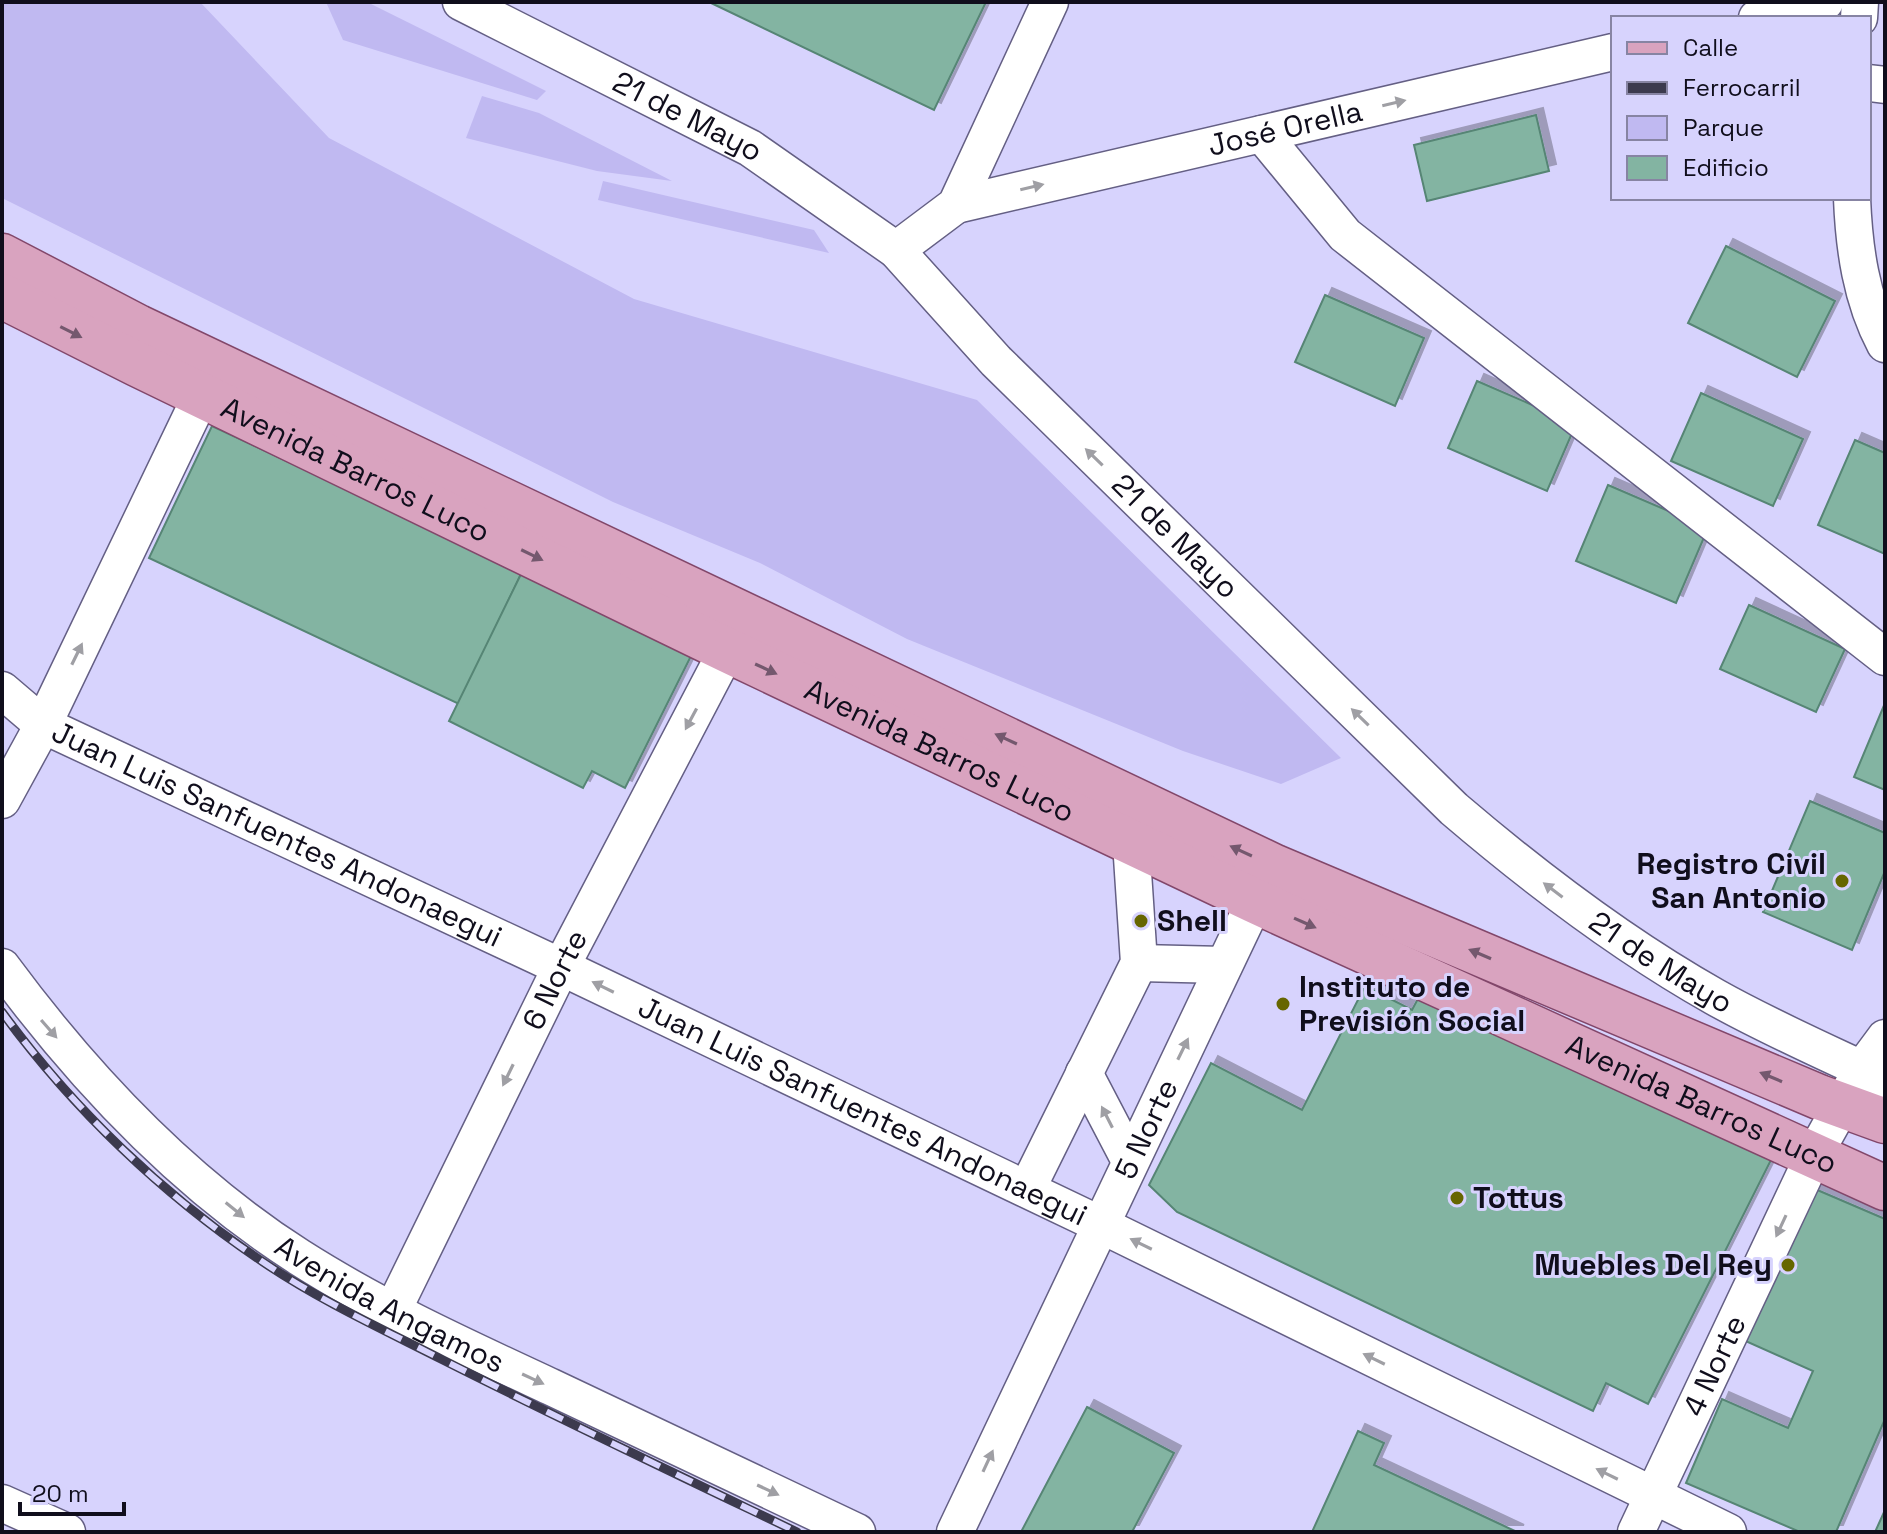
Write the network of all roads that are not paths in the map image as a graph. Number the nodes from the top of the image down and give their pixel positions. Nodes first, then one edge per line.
1 (461, 2) edge
2 (1050, 2) edge
3 (1825, 2) edge
4 (1766, 16) edge
5 (1611, 52) edge
6 (1262, 134) junction
7 (1852, 200) edge
8 (956, 205) junction
9 (896, 250) junction
10 (2, 256) edge
11 (2, 296) edge
12 (1877, 304) edge
13 (1885, 344) edge
14 (209, 380) junction
15 (727, 650) junction
16 (1885, 657) edge
17 (2, 690) edge
18 (43, 725) junction
19 (2, 800) edge
20 (1131, 842) junction
21 (1255, 901) junction
22 (1139, 963) junction
23 (1224, 965) junction
24 (2, 967) edge
25 (561, 967) junction
26 (1885, 1038) edge
27 (1084, 1073) junction
28 (1863, 1085) edge
29 (1885, 1121) edge
30 (1814, 1155) junction
31 (1130, 1161) junction
32 (1885, 1188) edge
33 (1027, 1189) junction
34 (1099, 1224) junction
35 (392, 1312) junction
36 (1653, 1497) junction
37 (2, 1503) edge
38 (67, 1532) edge
39 (857, 1532) edge
40 (955, 1532) edge
41 (1636, 1532) edge
42 (1728, 1532) edge

1 - 9 street, 21 de Mayo
2 - 8 street
3 - 4 street
6 -> 5 street, José Orella
8 -> 6 street, José Orella
6 - 16 street
7 - 12 street
8 - 9 street
28 -> 9 street, 21 de Mayo
10 - 14 main road, Avenida Barros Luco
11 -> 14 main road, Avenida Barros Luco
12 - 13 street
14 -> 15 main road, Avenida Barros Luco
18 -> 14 street
28 -> 14 main road, Avenida Barros Luco
15 -> 20 main road, Avenida Barros Luco
15 -> 25 street, 6 Norte
17 - 18 street, Juan Luis Sanfuentes Andonaegui
18 - 19 street
18 - 25 street, Juan Luis Sanfuentes Andonaegui
20 - 21 main road, Avenida Barros Luco
20 - 22 street
21 - 23 street, 5 Norte
21 -> 30 main road, Avenida Barros Luco
22 - 23 street
22 - 27 street
31 -> 23 street, 5 Norte
24 -> 35 street, Avenida Angamos
33 -> 25 street, Juan Luis Sanfuentes Andonaegui
25 -> 35 street, 6 Norte
26 - 28 street, 4 Norte
31 -> 27 street
27 - 33 street
28 - 29 main road, Avenida Barros Luco
28 - 30 street, 4 Norte
30 - 32 main road, Avenida Barros Luco
30 -> 36 street, 4 Norte
31 - 34 street, 5 Norte
33 - 34 street, Juan Luis Sanfuentes Andonaegui
36 -> 34 street, Juan Luis Sanfuentes Andonaegui
40 -> 34 street, 5 Norte
35 -> 39 street, Avenida Angamos
36 - 41 street, 4 Norte
36 - 42 street, Juan Luis Sanfuentes Andonaegui
37 - 38 street

